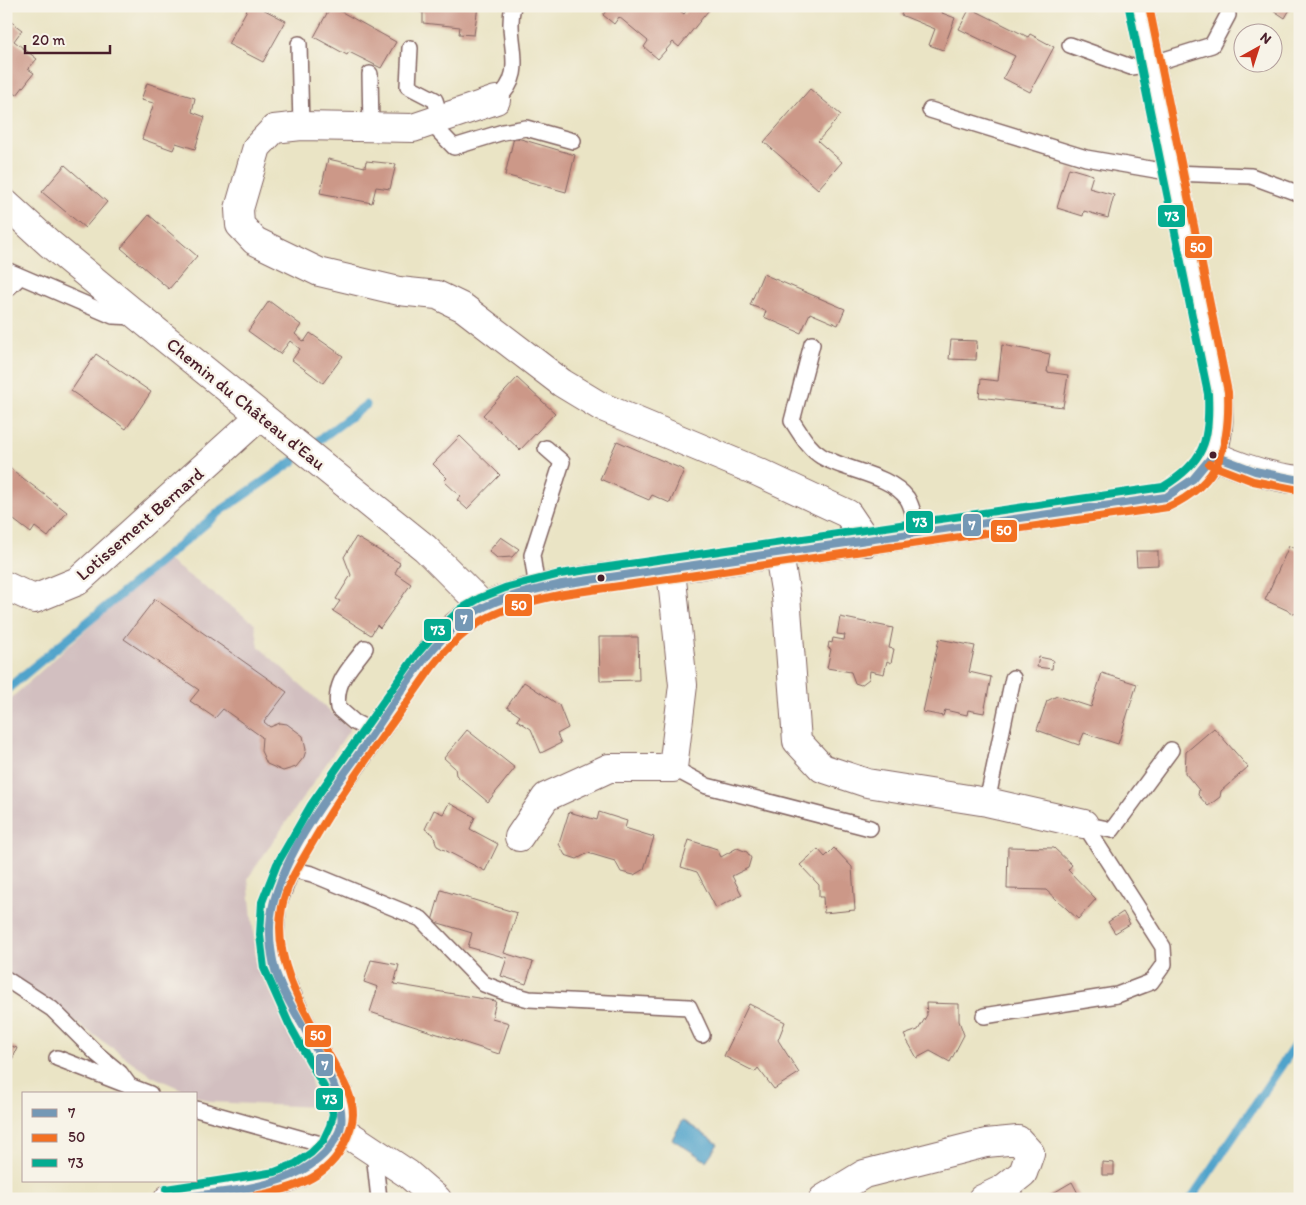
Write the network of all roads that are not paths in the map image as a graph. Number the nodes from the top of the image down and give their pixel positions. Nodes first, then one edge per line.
1 (512, 6) edge
2 (1139, 6) edge
3 (1228, 15) dead end
4 (300, 44) dead end
5 (1070, 45) dead end
6 (410, 48) dead end
7 (1151, 64) junction
8 (370, 74) dead end
9 (496, 100) joint
10 (930, 110) dead end
11 (436, 121) junction
12 (301, 126) junction
13 (371, 128) junction
14 (574, 141) dead end
15 (1173, 173) junction
16 (1300, 194) edge
17 (6, 204) edge
18 (6, 270) edge
19 (20, 278) junction
20 (6, 290) edge
21 (140, 318) junction
22 (812, 344) dead end
23 (260, 416) junction
24 (546, 448) dead end
25 (1213, 455) junction
26 (1300, 480) edge
27 (919, 534) junction
28 (867, 542) junction
29 (779, 554) junction
30 (671, 570) junction
31 (6, 586) edge
32 (538, 589) junction
33 (484, 607) junction
34 (365, 648) dead end
35 (1013, 678) dead end
36 (374, 732) junction
37 (1171, 750) dead end
38 (673, 768) junction
39 (987, 802) junction
40 (1084, 824) junction
41 (870, 828) dead end
42 (519, 837) dead end
43 (286, 868) junction
44 (6, 979) edge
45 (984, 1016) dead end
46 (702, 1035) dead end
47 (56, 1058) dead end
48 (131, 1088) junction
49 (144, 1092) edge
50 (198, 1109) edge
51 (336, 1138) junction
52 (374, 1153) junction
53 (168, 1199) edge
54 (379, 1199) edge
55 (438, 1199) edge
56 (823, 1199) edge
57 (982, 1199) edge

1 - 9 lane
2 - 7 street
3 - 7 lane
4 - 12 lane
5 - 7 lane
6 - 11 lane
7 - 15 street
8 - 13 lane
9 - 11 street
10 - 15 lane
11 - 13 street
11 - 14 lane
12 - 13 street
12 - 28 street
15 - 16 lane
15 - 25 street
17 - 21 street, Chemin du Château d'Eau
18 - 19 lane
19 - 20 lane
19 - 21 lane
21 - 23 street, Chemin du Château d'Eau
22 - 27 lane
23 - 31 street, Lotissement Bernard
23 - 33 street, Chemin du Château d'Eau
24 - 32 lane
25 - 26 street
25 - 27 street
27 - 28 street
28 - 29 street
29 - 30 street
29 - 39 street
30 - 32 street
30 - 38 street
32 - 33 street
33 - 36 street
34 - 36 lane
35 - 39 lane
36 - 43 street
37 - 40 lane
38 - 41 lane
38 - 42 street
39 - 40 street
40 - 45 lane
43 - 46 lane
43 - 51 street
44 - 48 lane
47 - 48 lane
48 - 49 lane
50 - 51 lane
51 - 52 street
51 - 53 street
52 - 54 lane
52 - 55 street
56 - 57 street

